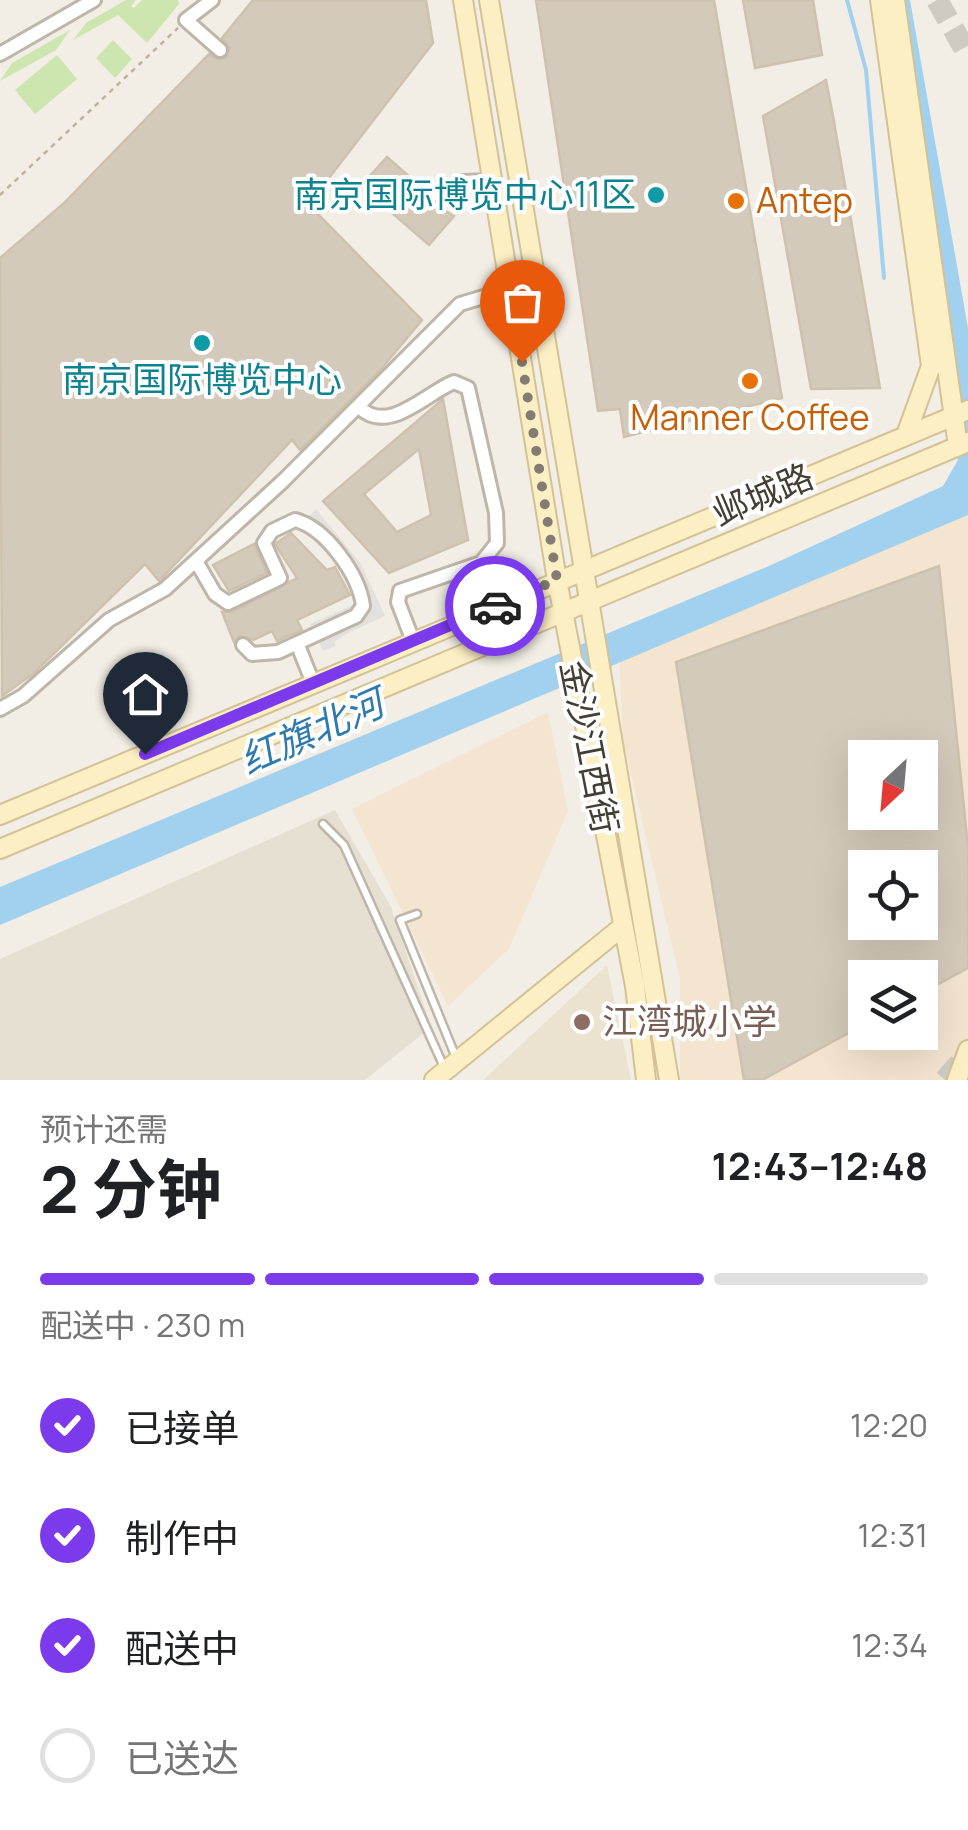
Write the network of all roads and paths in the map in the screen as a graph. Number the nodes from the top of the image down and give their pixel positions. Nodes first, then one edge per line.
1 (94, 0) edge
2 (188, 0) edge
3 (212, 0) edge
4 (462, 0) edge
5 (490, 0) edge
6 (880, 0) edge
7 (896, 0) edge
8 (186, 20) junction
9 (220, 50) dead end
10 (0, 54) edge
11 (492, 181) junction
12 (0, 195) edge
13 (438, 195) dead end
14 (510, 289) junction
15 (359, 407) junction
16 (407, 409) junction
17 (960, 413) edge
18 (387, 428) dead end
19 (906, 435) junction
20 (963, 444) edge
21 (196, 561) junction
22 (585, 568) junction
23 (557, 580) junction
24 (588, 599) junction
25 (562, 609) junction
26 (413, 641) junction
27 (297, 643) junction
28 (244, 645) dead end
29 (313, 683) junction
30 (0, 710) edge
31 (0, 815) edge
32 (323, 824) dead end
33 (0, 849) edge
34 (417, 914) dead end
35 (622, 927) junction
36 (968, 1050) edge
37 (446, 1070) edge
38 (646, 1080) edge
39 (669, 1080) edge
40 (957, 1080) edge

1 - 10 street
2 - 8 street
3 - 8 street
4 - 11 street, 金沙江西街
5 - 22 street, 金沙江西街
6 - 19 street
7 - 17 street
8 - 9 street
8 - 12 path
11 - 13 street
11 - 14 street, 金沙江西街
14 - 15 street
14 - 23 street, 金沙江西街
15 - 16 street
15 - 21 street
16 - 18 street
16 - 26 street
17 - 19 street, 邺城路
17 - 20 street
19 - 22 street, 邺城路
20 - 24 street, 邺城路
21 - 27 street
21 - 30 street
22 - 23 street, 邺城路
22 - 24 street, 金沙江西街
23 - 25 street, 金沙江西街
23 - 26 street, 邺城路
24 - 25 street, 邺城路
24 - 39 street, 金沙江西街
25 - 33 street, 邺城路
25 - 35 street, 金沙江西街
26 - 29 street, 邺城路
27 - 28 street
27 - 29 street
29 - 31 street, 邺城路
32 - 37 lane
34 - 37 lane
35 - 37 street
35 - 38 street, 金沙江西街
36 - 40 street

